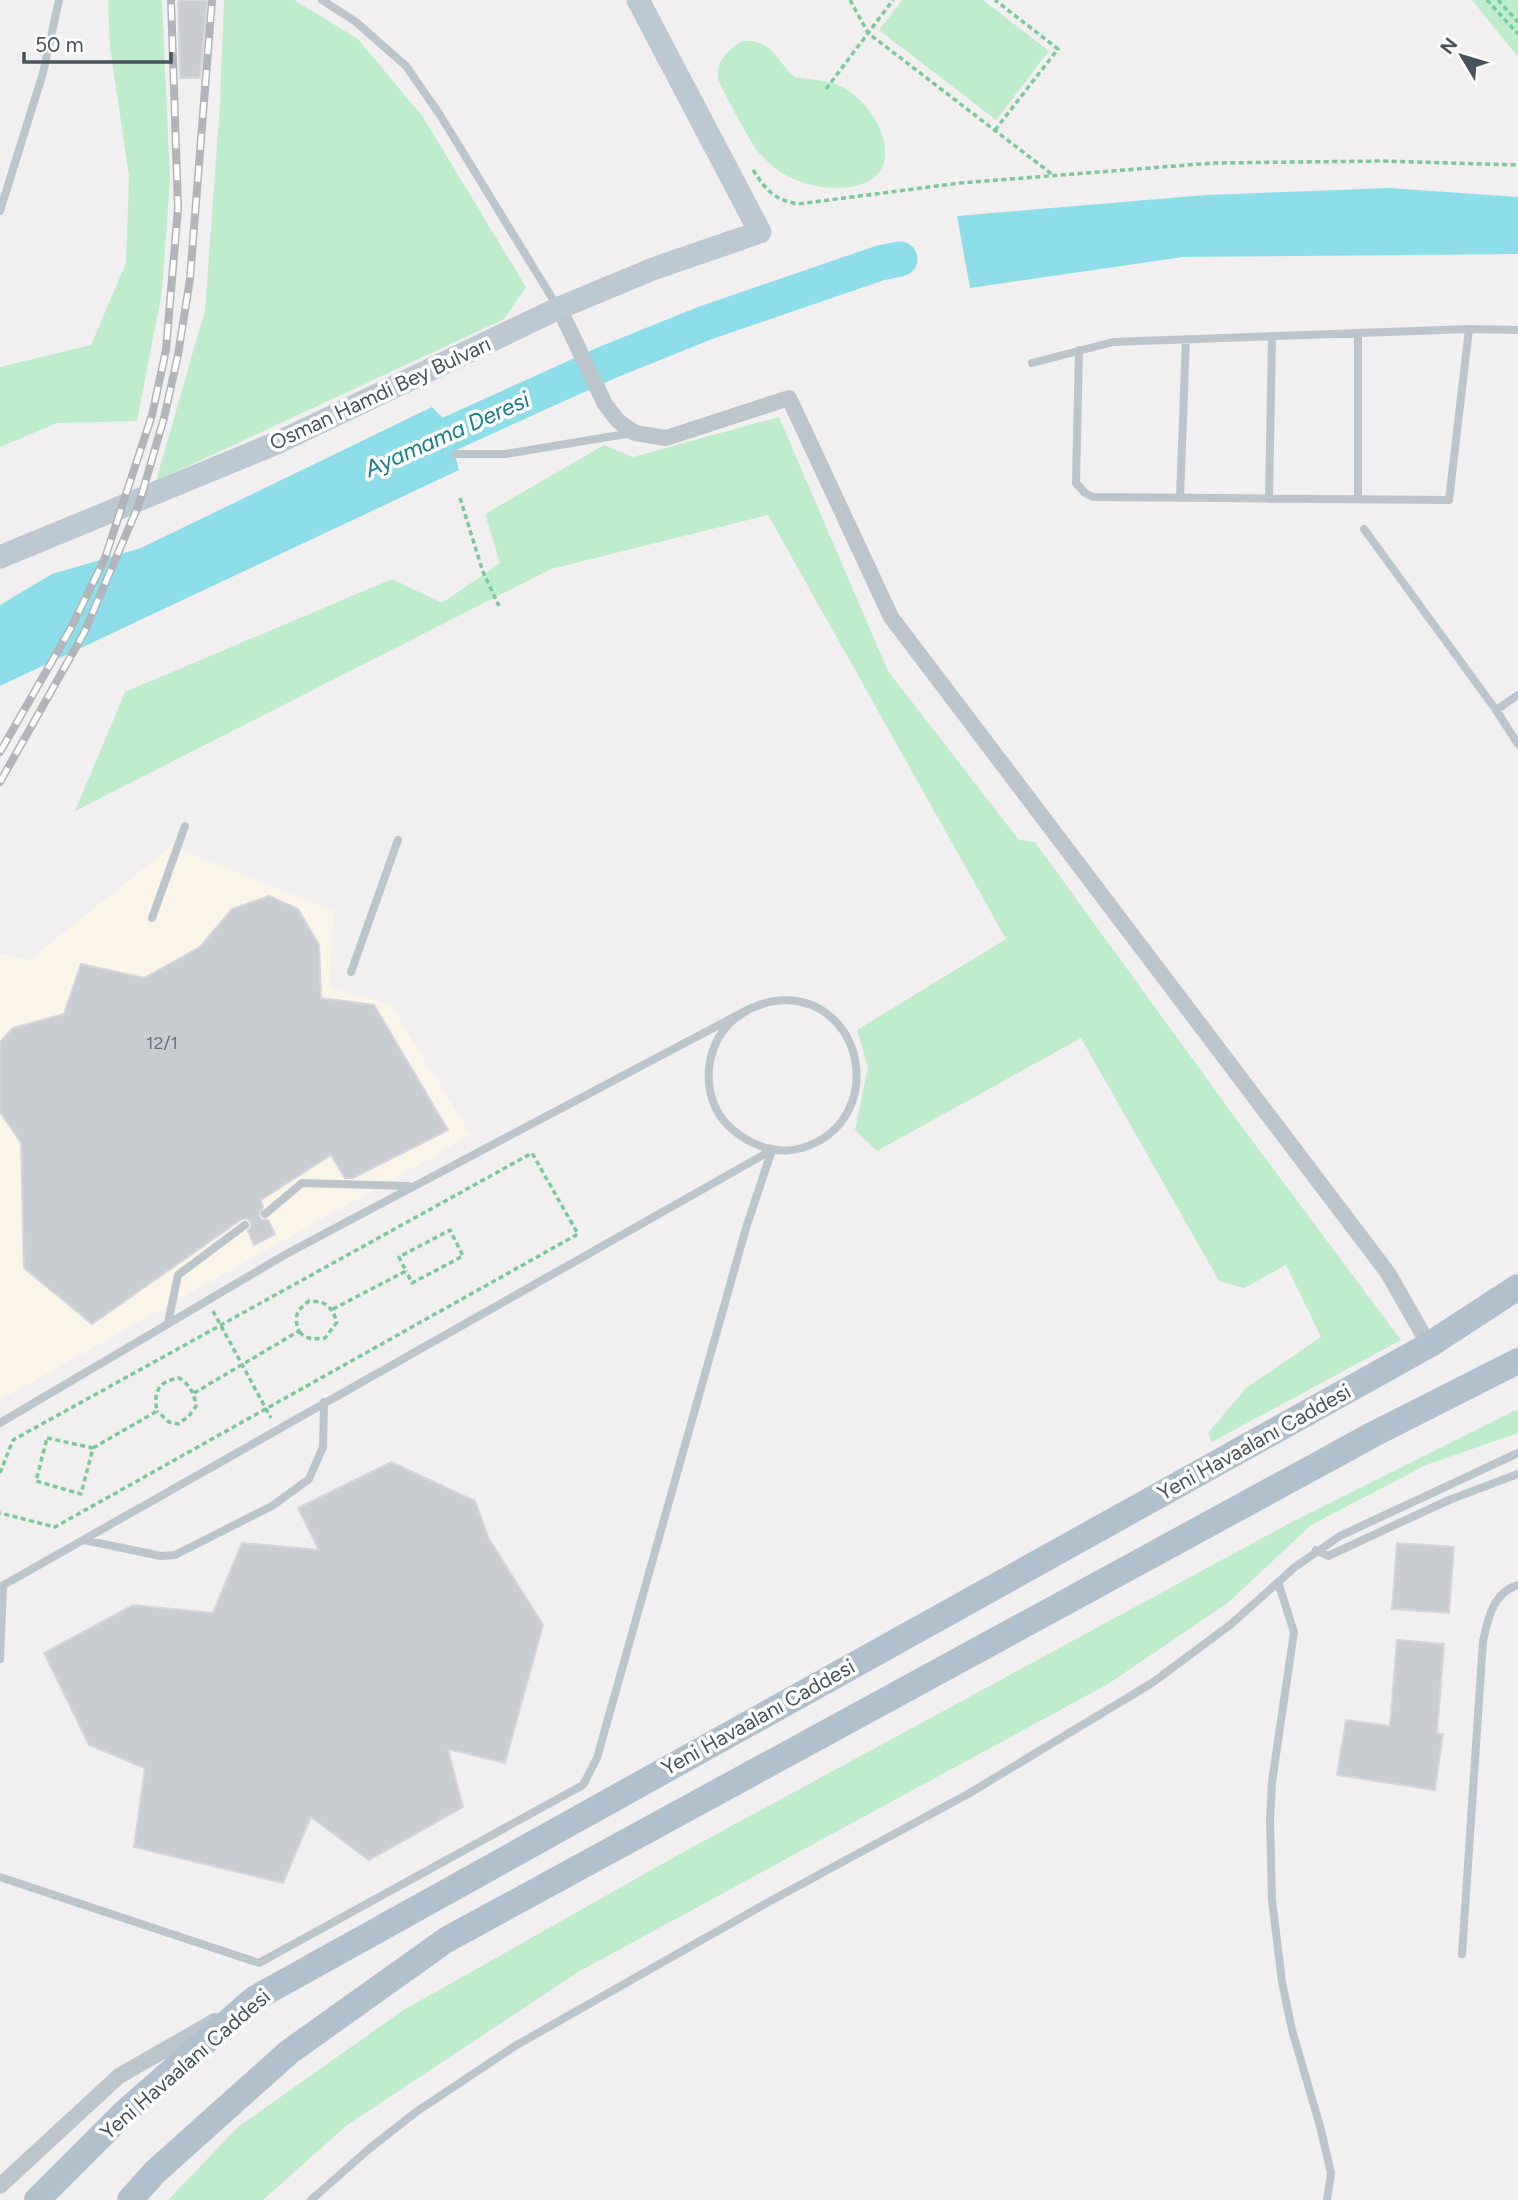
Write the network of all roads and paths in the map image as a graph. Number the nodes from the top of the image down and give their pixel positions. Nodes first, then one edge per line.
1 (59, 0) edge
2 (322, 0) edge
3 (638, 0) edge
4 (850, 0) edge
5 (893, 0) edge
6 (995, 0) edge
7 (1487, 0) edge
8 (1498, 0) edge
9 (1518, 22) edge
10 (868, 33) junction
11 (1518, 34) edge
12 (826, 89) dead end
13 (995, 130) junction
14 (747, 159) dead end
15 (1518, 165) edge
16 (1055, 176) junction
17 (0, 211) edge
18 (563, 317) junction
19 (1469, 329) junction
20 (1518, 330) edge
21 (1358, 333) junction
22 (1272, 336) junction
23 (1186, 339) junction
24 (1079, 350) junction
25 (1032, 362) dead end
26 (635, 433) junction
27 (455, 454) dead end
28 (460, 498) dead end
29 (1180, 498) junction
30 (1269, 499) junction
31 (1358, 499) junction
32 (1364, 529) dead end
33 (0, 557) edge
34 (499, 606) dead end
35 (1518, 695) edge
36 (1496, 710) junction
37 (1515, 733) edge
38 (1518, 744) edge
39 (185, 826) dead end
40 (398, 841) dead end
41 (152, 918) dead end
42 (351, 971) dead end
43 (749, 1009) junction
44 (772, 1150) junction
45 (411, 1186) junction
46 (265, 1214) dead end
47 (245, 1225) dead end
48 (405, 1271) junction
49 (1518, 1287) edge
50 (206, 1301) junction
51 (333, 1309) junction
52 (168, 1323) junction
53 (221, 1325) junction
54 (299, 1331) junction
55 (1429, 1345) junction
56 (1518, 1361) edge
57 (243, 1364) junction
58 (1518, 1381) edge
59 (194, 1393) junction
60 (324, 1402) junction
61 (267, 1408) junction
62 (156, 1411) junction
63 (0, 1423) edge
64 (276, 1430) junction
65 (1374, 1434) junction
66 (93, 1448) junction
67 (1518, 1453) edge
68 (0, 1473) edge
69 (1518, 1474) edge
70 (0, 1513) edge
71 (84, 1540) junction
72 (1316, 1550) junction
73 (1278, 1582) junction
74 (1518, 1585) edge
75 (1, 1586) edge
76 (0, 1659) edge
77 (0, 1877) edge
78 (1461, 1954) dead end
79 (254, 1998) junction
80 (0, 2186) edge
81 (37, 2200) edge
82 (130, 2200) edge
83 (311, 2200) edge
84 (1327, 2200) edge

1 - 17 lane
2 - 18 lane
3 - 18 street, Osman Hamdi Bey Bulvarı
4 - 10 path
5 - 10 path
6 - 13 path
7 - 11 path
8 - 9 path
10 - 12 path
10 - 13 path
13 - 16 path
14 - 16 path
15 - 16 path
18 - 26 street
18 - 33 street, Osman Hamdi Bey Bulvarı
19 - 20 lane
19 - 21 lane
19 - 31 lane
21 - 22 lane
21 - 31 lane
22 - 23 lane
22 - 30 lane
23 - 24 lane
23 - 29 lane
24 - 25 lane
24 - 29 lane
26 - 27 lane
26 - 55 street
28 - 34 path
29 - 30 lane
30 - 31 lane
32 - 36 lane
35 - 36 lane
36 - 37 lane
37 - 38 lane
39 - 41 lane
40 - 42 lane
43 - 44 lane
43 - 44 lane
43 - 45 lane
44 - 60 lane
44 - 77 lane
45 - 46 lane
45 - 50 lane
47 - 52 lane
48 - 48 path
48 - 51 path
49 - 55 main road, Yeni Havaalanı Caddesi
50 - 52 lane
50 - 53 path
51 - 54 path
51 - 54 path
52 - 63 lane
53 - 57 path
53 - 61 path
53 - 68 path
54 - 57 path
55 - 79 main road, Yeni Havaalanı Caddesi
56 - 65 main road
57 - 59 path
57 - 61 path
58 - 65 main road
59 - 62 path
59 - 62 path
60 - 64 lane
60 - 71 lane
61 - 64 path
61 - 70 path
62 - 66 path
64 - 71 lane
65 - 82 main road
66 - 66 path
67 - 72 lane
69 - 72 lane
71 - 75 lane
72 - 73 lane
73 - 83 lane
73 - 84 lane
74 - 78 lane
75 - 76 lane
79 - 80 street
79 - 81 main road, Yeni Havaalanı Caddesi

